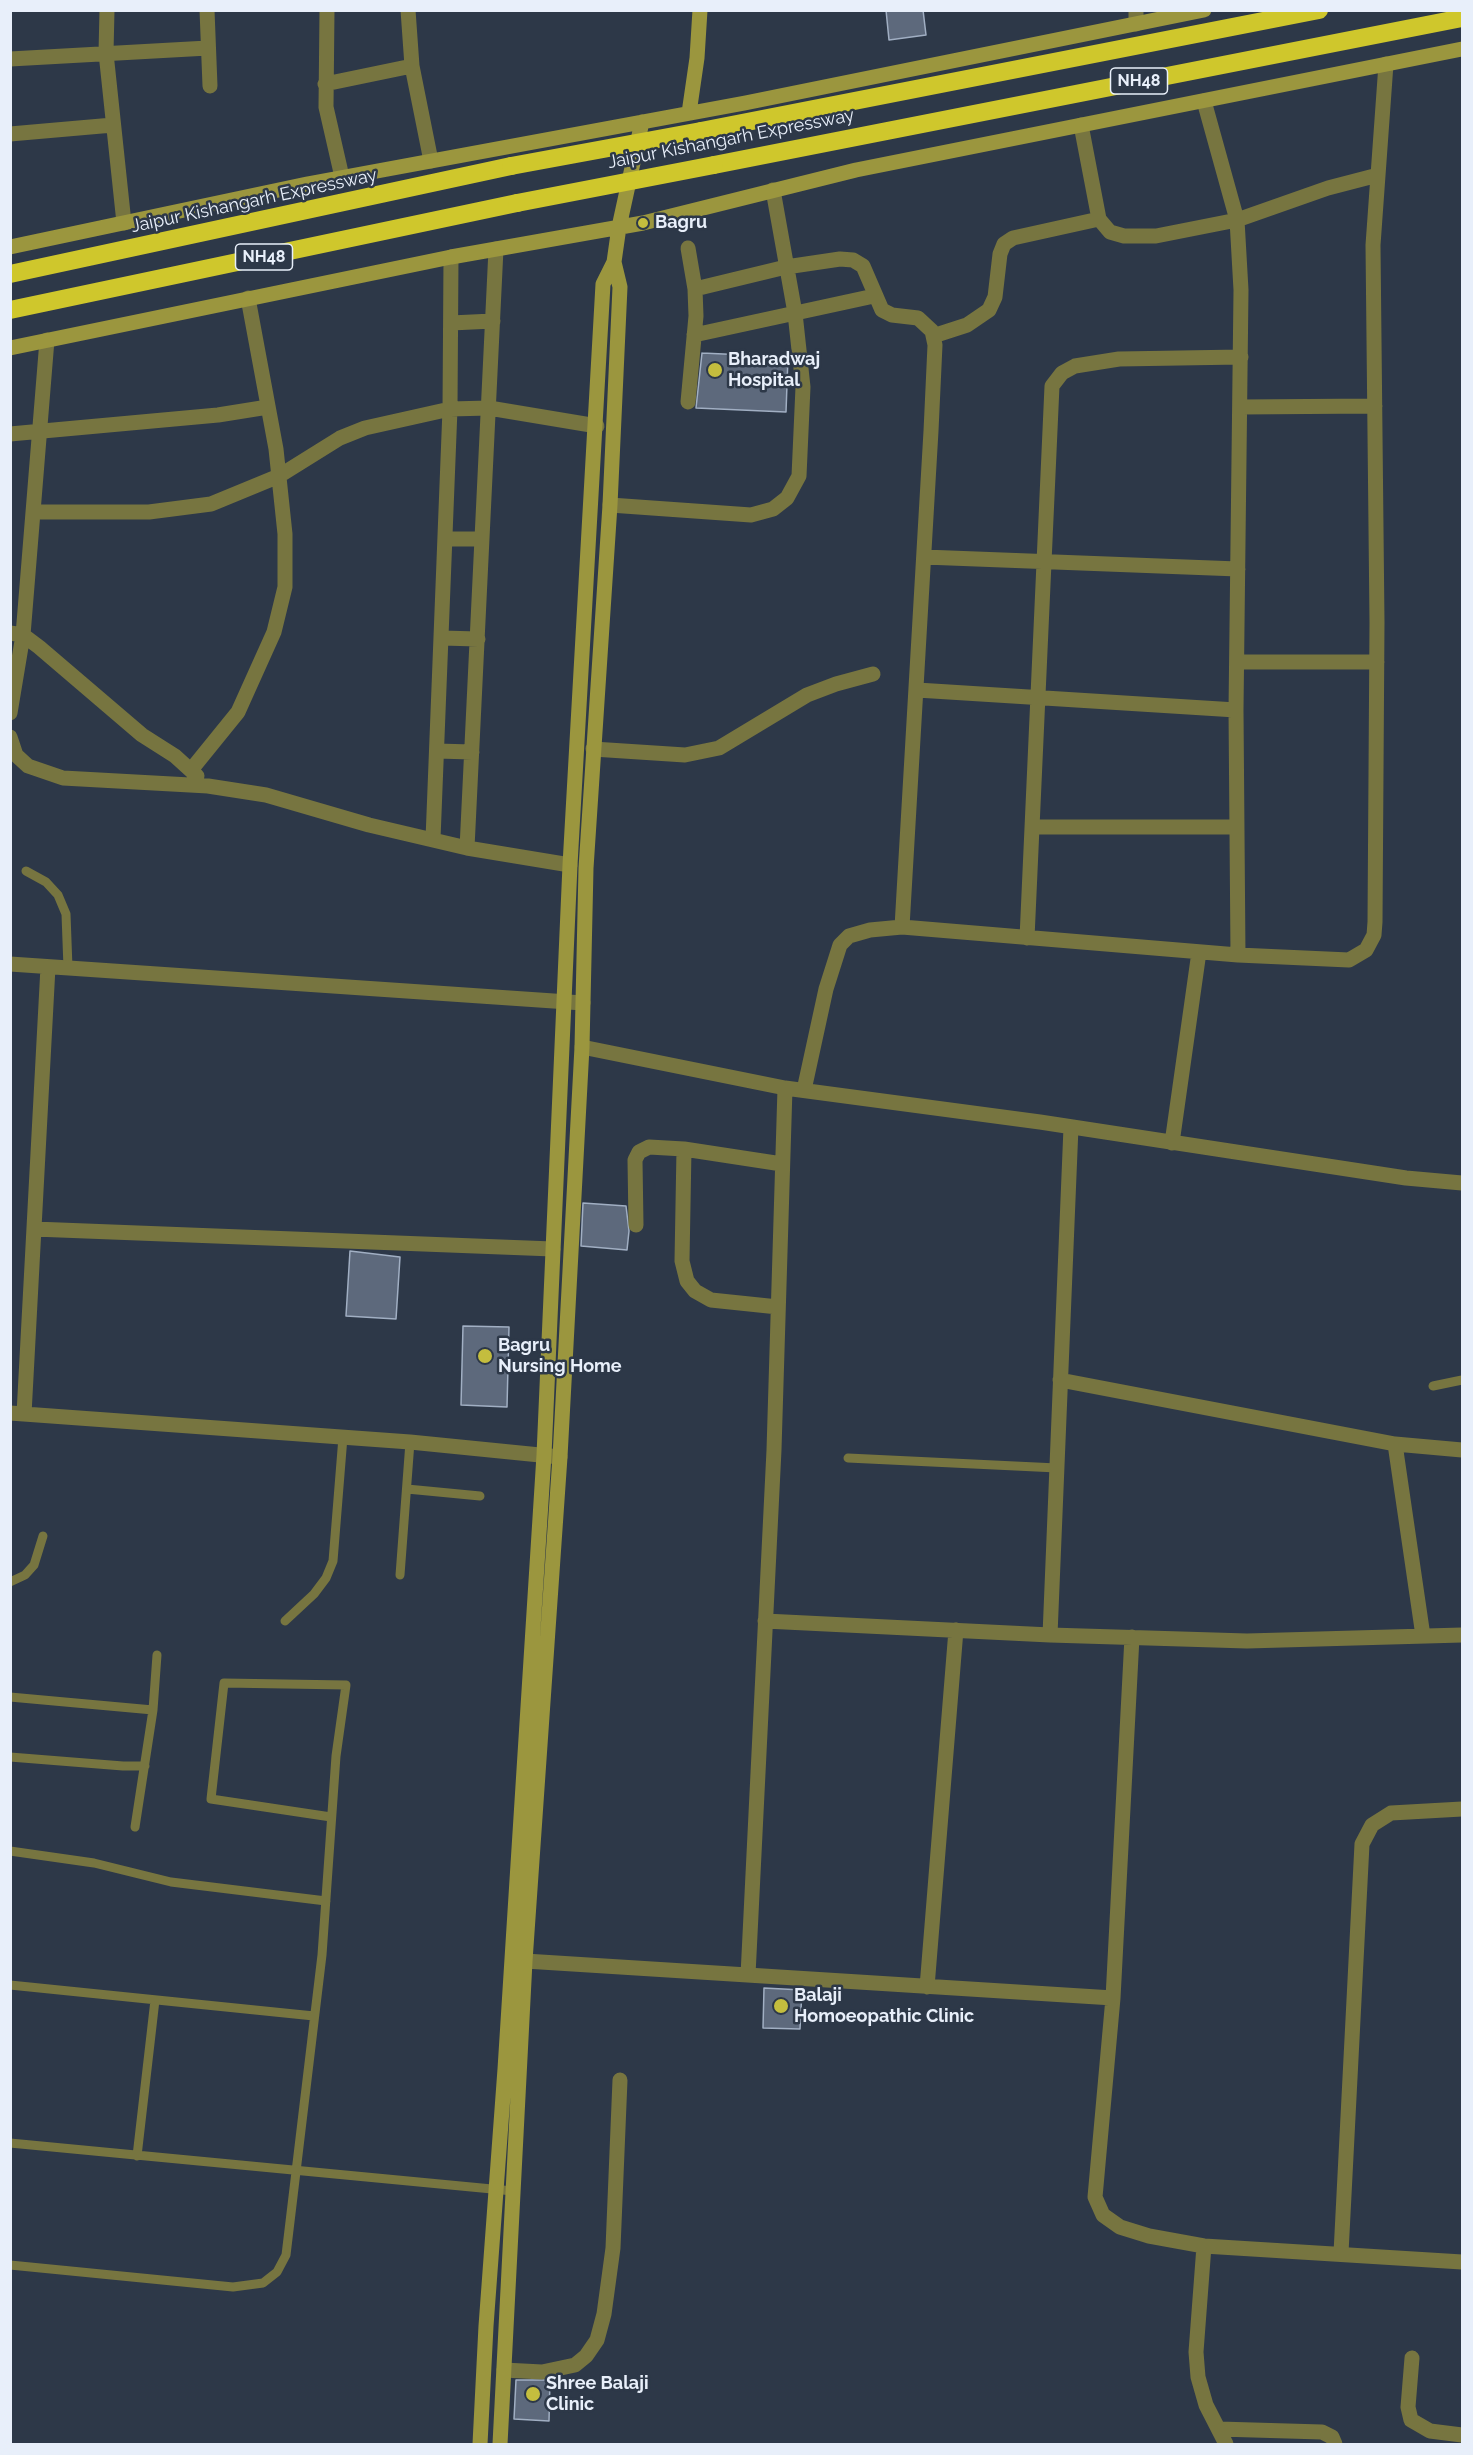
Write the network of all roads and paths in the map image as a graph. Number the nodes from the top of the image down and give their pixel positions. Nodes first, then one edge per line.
1 (107, 10) edge
2 (207, 10) edge
3 (327, 10) edge
4 (408, 10) edge
5 (700, 10) edge
6 (1204, 10) edge
7 (1319, 10) edge
8 (1136, 17) edge
9 (1462, 18) edge
10 (208, 48) junction
11 (1462, 49) edge
12 (106, 53) junction
13 (10, 59) edge
14 (1386, 64) junction
15 (412, 66) junction
16 (325, 84) junction
17 (210, 86) dead end
18 (1204, 101) junction
19 (689, 113) junction
20 (642, 122) junction
21 (113, 125) junction
22 (1082, 125) junction
23 (10, 134) edge
24 (431, 161) junction
25 (1378, 175) junction
26 (342, 177) junction
27 (773, 190) junction
28 (1099, 219) junction
29 (1237, 220) junction
30 (124, 223) junction
31 (619, 227) junction
32 (10, 247) edge
33 (688, 248) dead end
34 (496, 249) junction
35 (451, 257) junction
36 (614, 262) junction
37 (786, 267) junction
38 (10, 274) edge
39 (695, 289) junction
40 (874, 296) junction
41 (248, 298) junction
42 (10, 310) edge
43 (795, 313) junction
44 (493, 321) junction
45 (451, 323) junction
46 (694, 335) junction
47 (933, 336) junction
48 (47, 340) junction
49 (10, 348) edge
50 (1241, 357) junction
51 (688, 402) dead end
52 (1375, 406) junction
53 (268, 407) junction
54 (1240, 407) junction
55 (489, 408) junction
56 (450, 409) junction
57 (597, 426) junction
58 (39, 431) junction
59 (10, 434) edge
60 (279, 476) junction
61 (610, 505) junction
62 (33, 512) junction
63 (446, 539) junction
64 (482, 539) junction
65 (924, 556) junction
66 (1043, 563) junction
67 (1238, 569) junction
68 (17, 634) edge
69 (442, 638) junction
70 (478, 639) junction
71 (1237, 662) junction
72 (1377, 662) junction
73 (873, 674) dead end
74 (917, 690) junction
75 (1037, 696) junction
76 (1236, 710) junction
77 (10, 713) edge
78 (10, 737) edge
79 (593, 749) junction
80 (437, 751) junction
81 (472, 752) junction
82 (190, 770) junction
83 (207, 786) junction
84 (1032, 827) junction
85 (1237, 827) junction
86 (434, 839) junction
87 (467, 848) junction
88 (570, 865) junction
89 (26, 871) dead end
90 (902, 927) junction
91 (1027, 938) junction
92 (1199, 952) junction
93 (1238, 955) junction
94 (10, 964) edge
95 (48, 967) junction
96 (68, 968) junction
97 (565, 1002) junction
98 (583, 1003) junction
99 (582, 1047) junction
100 (784, 1088) junction
101 (804, 1090) junction
102 (1071, 1126) junction
103 (1172, 1143) junction
104 (684, 1149) junction
105 (782, 1164) junction
106 (1462, 1183) edge
107 (636, 1226) dead end
108 (34, 1229) junction
109 (553, 1249) junction
110 (778, 1307) junction
111 (1060, 1380) junction
112 (1462, 1380) edge
113 (1433, 1386) dead end
114 (17, 1413) edge
115 (343, 1437) junction
116 (410, 1442) junction
117 (1395, 1444) junction
118 (1462, 1450) edge
119 (544, 1455) junction
120 (560, 1457) junction
121 (848, 1458) dead end
122 (1057, 1468) junction
123 (407, 1489) junction
124 (480, 1496) dead end
125 (43, 1536) dead end
126 (400, 1575) dead end
127 (10, 1582) edge
128 (285, 1621) dead end
129 (765, 1621) junction
130 (956, 1630) junction
131 (1050, 1635) junction
132 (1462, 1635) edge
133 (1423, 1636) junction
134 (1132, 1637) junction
135 (157, 1655) dead end
136 (10, 1697) edge
137 (153, 1710) junction
138 (10, 1757) edge
139 (145, 1766) junction
140 (1462, 1809) edge
141 (332, 1817) junction
142 (135, 1827) dead end
143 (10, 1851) edge
144 (326, 1901) junction
145 (525, 1961) junction
146 (748, 1975) junction
147 (10, 1985) edge
148 (927, 1987) junction
149 (1113, 1998) junction
150 (155, 2000) junction
151 (314, 2016) junction
152 (620, 2080) dead end
153 (10, 2144) edge
154 (137, 2156) junction
155 (295, 2171) junction
156 (497, 2190) junction
157 (513, 2191) junction
158 (1204, 2246) junction
159 (1341, 2253) junction
160 (1462, 2262) edge
161 (10, 2265) edge
162 (1412, 2358) dead end
163 (504, 2370) junction
164 (1219, 2429) junction
165 (1462, 2435) edge
166 (480, 2445) edge
167 (500, 2445) edge
168 (1226, 2445) edge
169 (1335, 2445) edge

1 - 12 street
2 - 10 street
3 - 16 street
4 - 15 street
5 - 19 main road
6 - 8 main road
7 - 38 highway, Jaipur Kishangarh Expressway / NH48, bridge
8 - 19 main road
9 - 42 highway, Jaipur Kishangarh Expressway / NH48, bridge
10 - 12 street
10 - 17 street
11 - 14 main road
12 - 13 street
12 - 21 street
14 - 18 main road
14 - 25 street
15 - 16 street
15 - 24 street
16 - 26 street
18 - 22 main road
18 - 29 street
19 - 20 main road
20 - 24 main road
20 - 31 main road
21 - 23 street
21 - 30 street
22 - 27 main road
22 - 28 street
24 - 26 main road
25 - 29 street
25 - 52 street
26 - 30 main road
27 - 31 main road
27 - 37 street
28 - 29 street
28 - 47 street
29 - 50 street
30 - 32 main road
31 - 34 main road
31 - 36 main road
33 - 39 street
34 - 35 main road
34 - 44 street
35 - 41 main road
35 - 45 street
36 - 57 main road
36 - 61 main road
37 - 39 street
37 - 40 street
37 - 43 street
39 - 46 street
40 - 43 street
40 - 47 street
41 - 48 main road
41 - 53 street
43 - 46 street
43 - 61 street
44 - 45 street
44 - 55 street
45 - 56 street
46 - 51 street
47 - 65 street
48 - 49 main road
48 - 58 street
50 - 54 street
50 - 66 street
52 - 54 street
52 - 72 street
53 - 58 street
53 - 60 street
54 - 67 street
55 - 56 street
55 - 57 street
55 - 64 street
56 - 60 street
56 - 63 street
57 - 88 main road
58 - 59 street
58 - 62 street
60 - 62 street
60 - 82 street
61 - 79 main road
62 - 68 street
63 - 64 street
63 - 69 street
64 - 70 street
65 - 66 street
65 - 74 street
66 - 67 street
66 - 75 street
67 - 71 street
68 - 77 street
68 - 82 street
69 - 70 street
69 - 80 street
70 - 81 street
71 - 72 street
71 - 76 street
72 - 93 street
73 - 79 street
74 - 75 street
74 - 90 street
75 - 76 street
75 - 84 street
76 - 85 street
78 - 83 street
79 - 98 main road
80 - 81 street
80 - 86 street
81 - 87 street
82 - 83 street
83 - 86 street
84 - 85 street
84 - 91 street
85 - 93 street
86 - 87 street
87 - 88 street
88 - 97 main road
89 - 96 lane
90 - 91 street
90 - 101 street
91 - 92 street
92 - 93 street
92 - 103 street
94 - 95 street
95 - 96 street
95 - 108 street
96 - 97 street
97 - 98 street
97 - 109 main road
98 - 99 main road
99 - 100 street
99 - 120 main road
100 - 101 street
100 - 105 street
101 - 102 street
102 - 103 street
102 - 111 street
103 - 106 street
104 - 105 street
104 - 107 street
104 - 110 street
105 - 110 street
108 - 109 street
108 - 114 street
109 - 119 main road
110 - 129 street
111 - 117 street
111 - 122 street
112 - 113 lane
114 - 115 street
115 - 116 street
115 - 128 lane
116 - 119 street
116 - 123 lane
117 - 118 street
117 - 133 street
119 - 120 street
119 - 156 main road
120 - 145 main road
121 - 122 lane
122 - 131 street
123 - 124 lane
123 - 126 lane
125 - 127 lane
129 - 130 street
129 - 146 street
130 - 131 street
130 - 148 street
131 - 134 street
132 - 133 street
133 - 134 street
134 - 149 street
135 - 137 lane
136 - 137 lane
137 - 139 lane
138 - 139 lane
139 - 142 lane
140 - 159 street
141 - 141 lane
141 - 144 lane
143 - 144 lane
144 - 151 lane
145 - 146 street
145 - 157 main road
146 - 148 street
147 - 150 lane
148 - 149 street
149 - 158 street
150 - 151 lane
150 - 154 lane
151 - 155 lane
152 - 163 street
153 - 154 lane
154 - 155 lane
155 - 156 lane
155 - 161 lane
156 - 157 lane
156 - 166 main road
157 - 163 main road
158 - 159 street
158 - 164 street
159 - 160 street
162 - 165 street
163 - 167 main road
164 - 168 street
164 - 169 street

